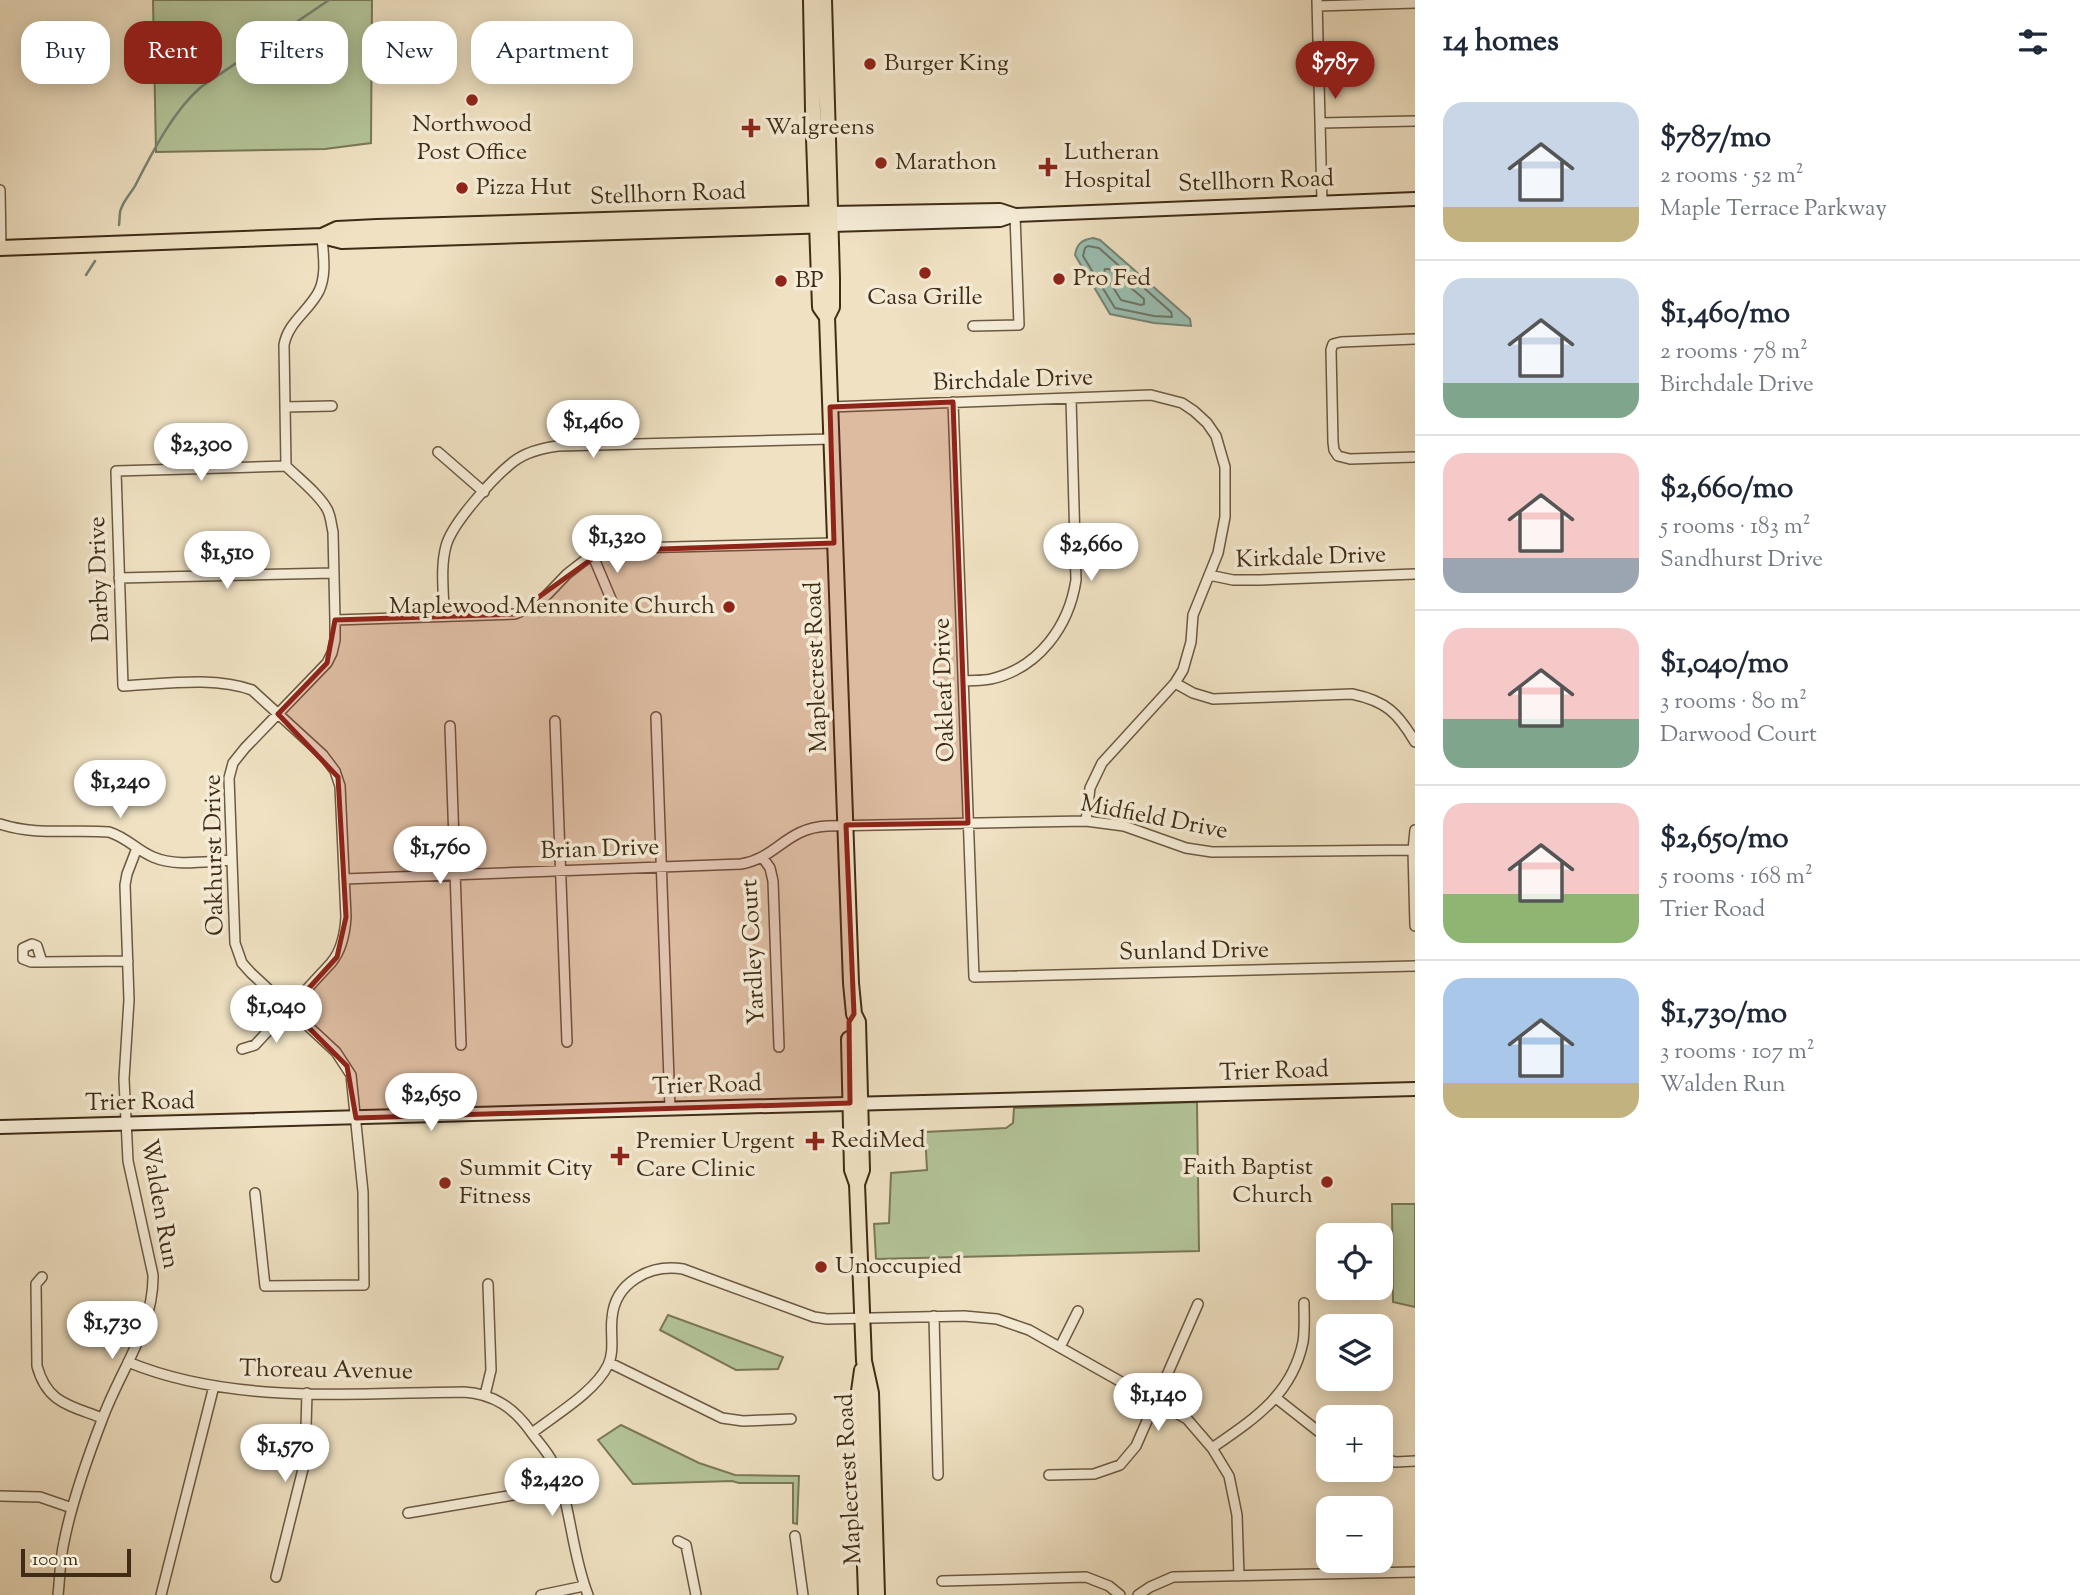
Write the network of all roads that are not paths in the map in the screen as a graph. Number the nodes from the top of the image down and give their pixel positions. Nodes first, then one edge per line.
1 (811, 0) edge
2 (824, 0) edge
3 (1317, 3) edge
4 (1415, 3) edge
5 (1415, 121) edge
6 (1320, 122) junction
7 (0, 190) edge
8 (1415, 199) edge
9 (1322, 202) junction
10 (1015, 215) junction
11 (824, 219) junction
12 (322, 236) junction
13 (0, 248) edge
14 (973, 326) dead end
15 (1415, 339) edge
16 (1072, 398) junction
17 (953, 402) junction
18 (332, 406) dead end
19 (285, 407) junction
20 (830, 407) junction
21 (831, 439) junction
22 (438, 452) dead end
23 (1415, 457) edge
24 (286, 466) junction
25 (484, 492) junction
26 (834, 543) junction
27 (593, 556) junction
28 (334, 573) junction
29 (1415, 574) edge
30 (1209, 575) junction
31 (119, 578) junction
32 (614, 606) dead end
33 (444, 616) junction
34 (335, 620) junction
35 (964, 681) junction
36 (1175, 683) junction
37 (278, 714) junction
38 (656, 717) dead end
39 (555, 721) dead end
40 (450, 726) dead end
41 (1415, 742) edge
42 (1086, 821) junction
43 (968, 823) junction
44 (0, 824) edge
45 (846, 825) junction
46 (1415, 830) edge
47 (137, 848) junction
48 (1413, 850) junction
49 (763, 858) junction
50 (231, 860) junction
51 (662, 867) junction
52 (561, 871) junction
53 (454, 875) junction
54 (344, 879) junction
55 (1415, 926) edge
56 (128, 961) junction
57 (42, 962) dead end
58 (1415, 966) edge
59 (974, 977) joint
60 (290, 1009) junction
61 (567, 1042) dead end
62 (461, 1045) dead end
63 (779, 1047) dead end
64 (242, 1049) dead end
65 (1415, 1089) edge
66 (855, 1103) junction
67 (670, 1108) junction
68 (356, 1118) junction
69 (127, 1124) junction
70 (0, 1127) edge
71 (255, 1193) dead end
72 (42, 1277) dead end
73 (488, 1284) dead end
74 (1304, 1303) dead end
75 (1198, 1304) dead end
76 (1078, 1311) dead end
77 (934, 1316) junction
78 (862, 1319) junction
79 (1060, 1347) junction
80 (128, 1362) junction
81 (864, 1362) junction
82 (610, 1363) junction
83 (214, 1386) junction
84 (307, 1393) junction
85 (485, 1395) junction
86 (1276, 1398) junction
87 (1156, 1401) junction
88 (102, 1418) junction
89 (791, 1419) dead end
90 (1316, 1430) edge
91 (531, 1433) junction
92 (1212, 1448) junction
93 (1393, 1461) edge
94 (1415, 1461) edge
95 (938, 1475) dead end
96 (1049, 1475) dead end
97 (561, 1487) junction
98 (0, 1496) edge
99 (72, 1508) junction
100 (408, 1513) dead end
101 (795, 1536) dead end
102 (678, 1541) dead end
103 (1415, 1572) edge
104 (1239, 1576) junction
105 (276, 1577) dead end
106 (942, 1581) dead end
107 (586, 1590) edge
108 (58, 1595) edge
109 (161, 1595) edge
110 (541, 1595) edge
111 (696, 1595) edge
112 (803, 1595) edge
113 (866, 1595) edge
114 (877, 1595) edge
115 (1120, 1595) edge
116 (1138, 1595) edge

1 - 11 main road, Maplecrest Road
2 - 11 main road, Maplecrest Road
3 - 4 street
3 - 6 street
5 - 6 street
6 - 9 street
7 - 13 street
8 - 9 street, Stellhorn Road
9 - 10 street, Stellhorn Road
10 - 11 street, Stellhorn Road
10 - 14 street
11 - 12 main road, Stellhorn Road
11 - 20 main road, Maplecrest Road
12 - 13 main road, Stellhorn Road
12 - 19 street
15 - 23 street
16 - 17 street, Birchdale Drive
16 - 30 street, Birchdale Drive
16 - 35 street
17 - 20 street, Birchdale Drive
17 - 35 street, Oakleaf Drive
18 - 19 street
19 - 24 street
20 - 21 main road, Maplecrest Road
21 - 25 street
21 - 26 main road, Maplecrest Road
22 - 25 street
24 - 28 street, Oakhurst Drive
24 - 31 street, Darby Drive
25 - 33 street
26 - 27 street
26 - 45 main road, Maplecrest Road
27 - 32 street
27 - 33 street
28 - 31 street
28 - 34 street, Oakhurst Drive
29 - 30 street, Kirkdale Drive
30 - 36 street
31 - 37 street, Darby Drive
33 - 34 street
34 - 37 street, Oakhurst Drive
35 - 43 street, Oakleaf Drive
36 - 41 street
36 - 42 street
37 - 50 street, Oakhurst Drive
37 - 54 street
38 - 51 street
39 - 52 street
40 - 53 street
42 - 43 street, Midfield Drive
42 - 48 street, Midfield Drive
43 - 45 street, Midfield Drive
43 - 59 street, Oakleaf Drive
44 - 47 street
45 - 49 street, Brian Drive
45 - 66 main road, Maplecrest Road
46 - 48 street
47 - 50 street
47 - 56 street, Walden Run
48 - 55 street
49 - 51 street, Brian Drive
49 - 63 street, Yardley Court
50 - 60 street, Oakhurst Drive
51 - 52 street, Brian Drive
51 - 67 street
52 - 53 street, Brian Drive
52 - 61 street
53 - 54 street, Brian Drive
53 - 62 street
54 - 60 street
56 - 57 street
56 - 69 street, Walden Run
58 - 59 street, Sunland Drive
60 - 64 street
60 - 68 street, Oakhurst Drive
65 - 66 street, Trier Road
66 - 67 street, Trier Road
66 - 78 main road, Maplecrest Road
67 - 68 street, Trier Road
68 - 69 street, Trier Road
68 - 71 street, Oakhurst Drive
69 - 70 street, Trier Road
69 - 80 street, Walden Run
72 - 88 street
73 - 85 street
74 - 86 street
75 - 87 street
76 - 79 street
77 - 78 street
77 - 79 street
77 - 95 street
78 - 81 main road, Maplecrest Road
78 - 82 street
79 - 87 street
80 - 83 street, Thoreau Avenue
80 - 88 street, Walden Run
81 - 113 main road, Maplecrest Road
81 - 114 main road, Maplecrest Road
82 - 89 street
82 - 91 street
83 - 84 street, Thoreau Avenue
83 - 109 street
84 - 85 street, Thoreau Avenue
84 - 105 street
85 - 91 street
86 - 90 street
86 - 92 street
87 - 92 street
87 - 96 street
88 - 99 street, Walden Run
91 - 97 street
92 - 104 street
93 - 94 street
97 - 100 street
97 - 107 street
98 - 99 street
99 - 108 street, Walden Run
101 - 112 street
102 - 111 street
103 - 104 street
104 - 116 street
106 - 115 street
107 - 110 street

